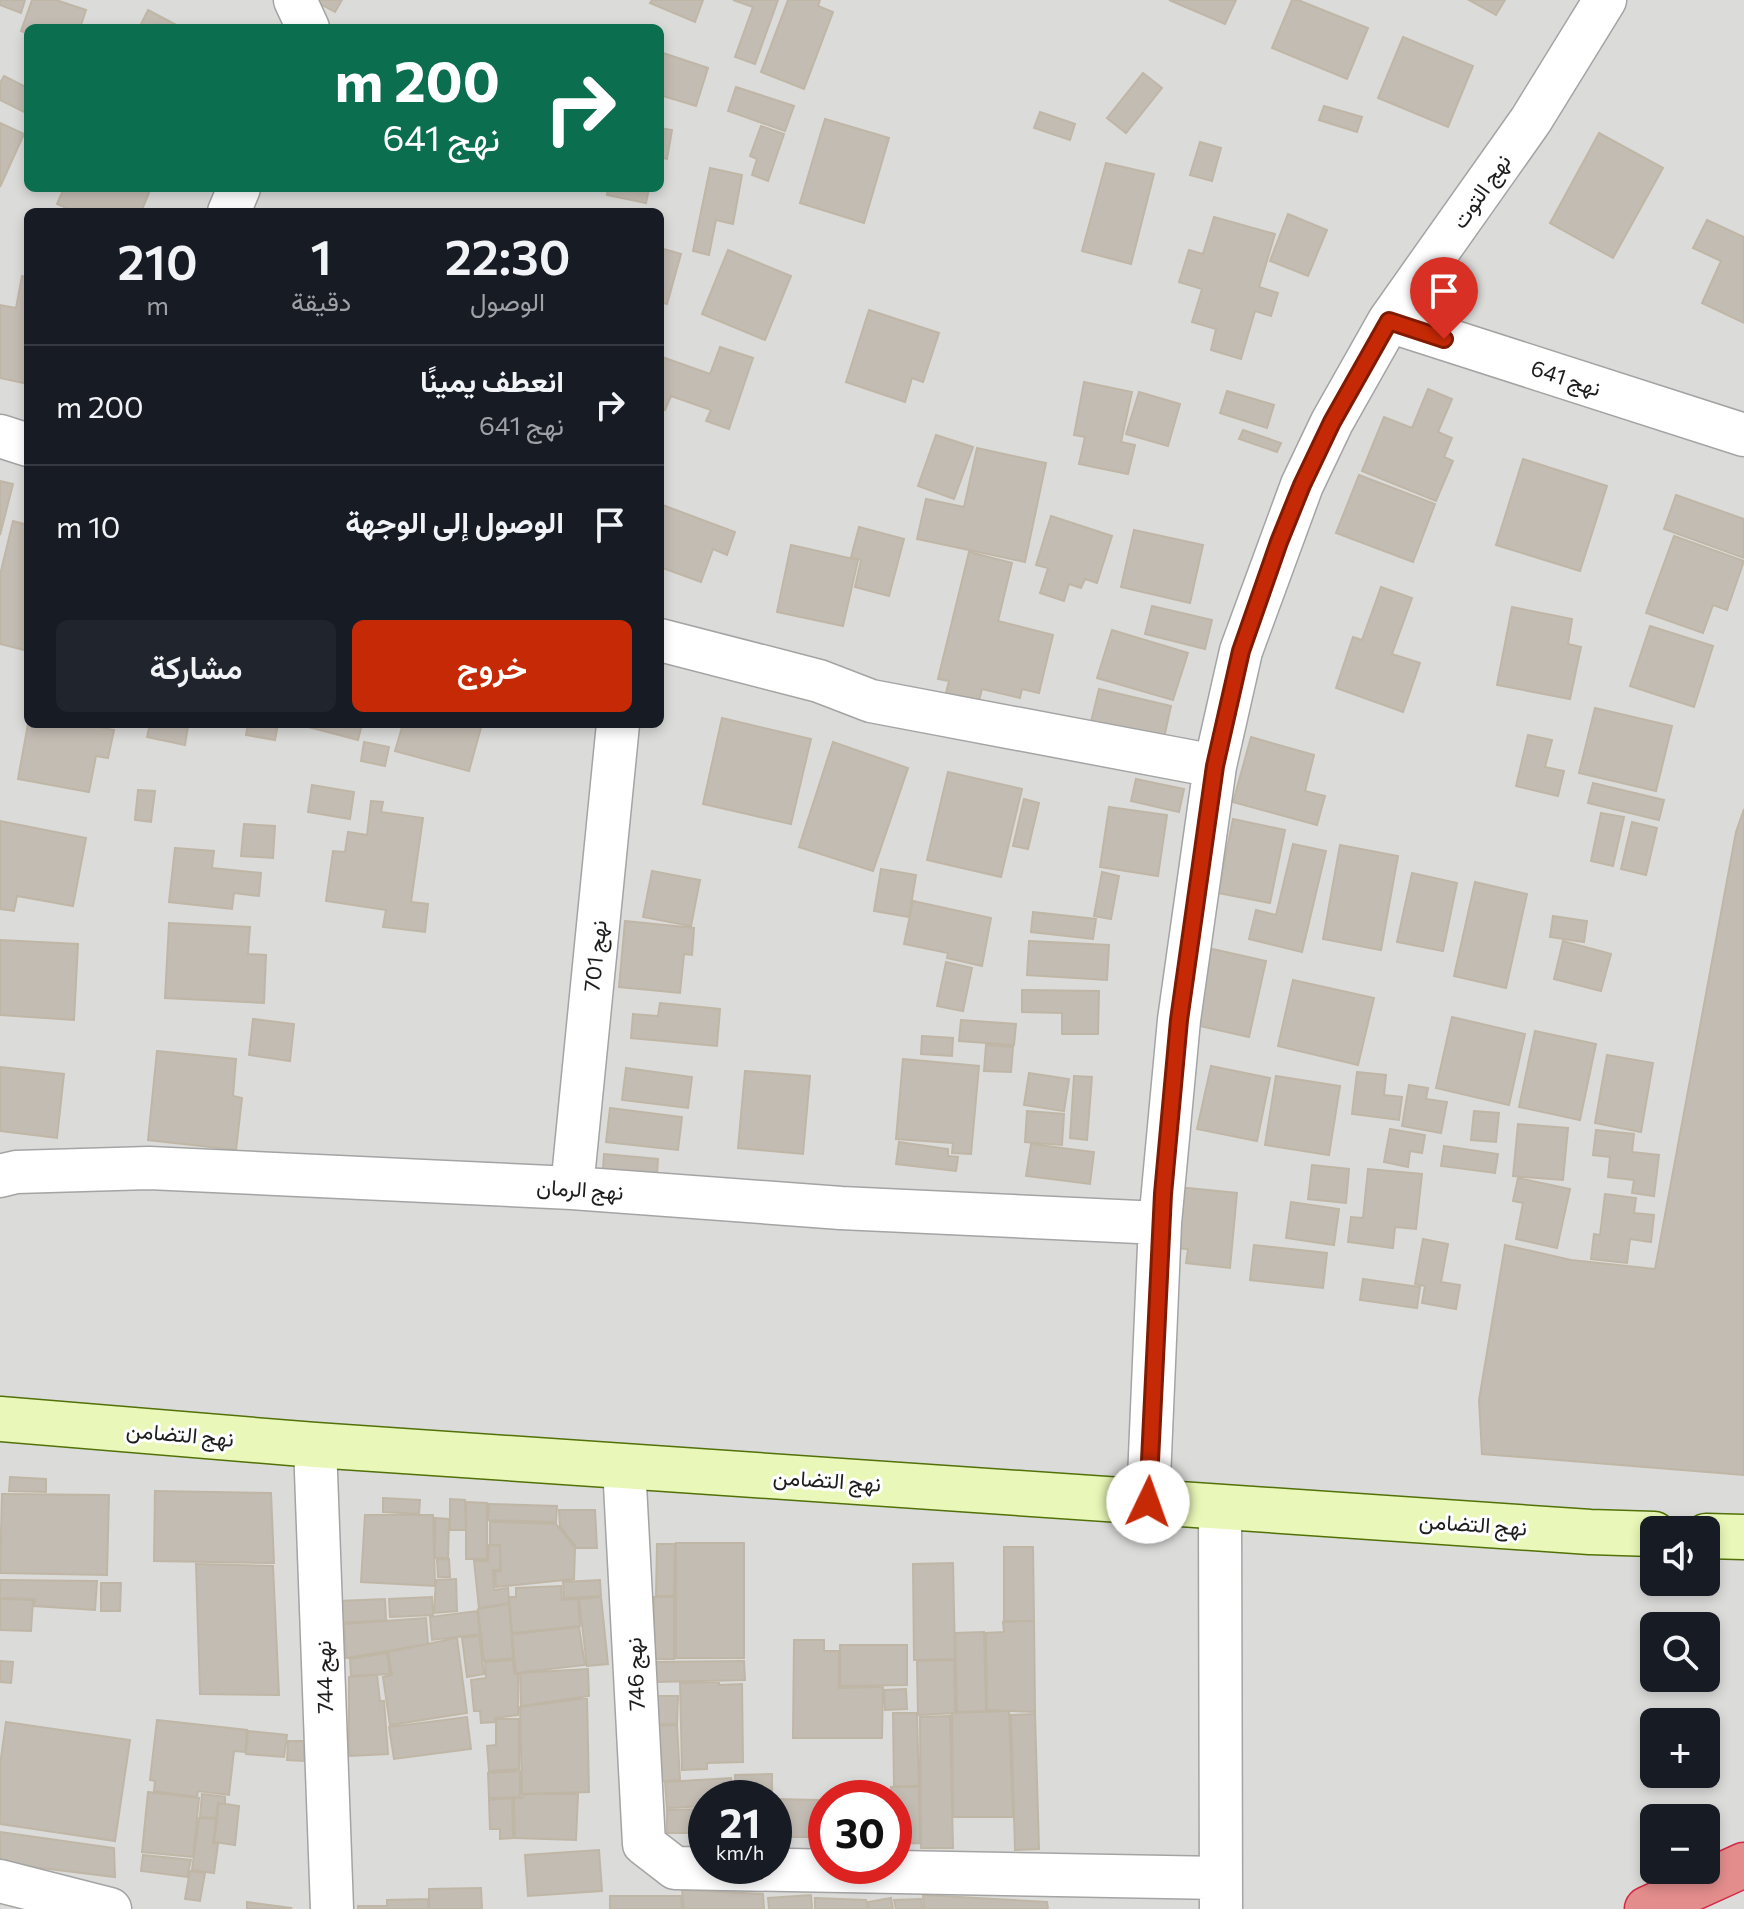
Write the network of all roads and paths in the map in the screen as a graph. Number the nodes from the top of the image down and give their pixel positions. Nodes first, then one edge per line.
1 (295, 0) edge
2 (1605, 0) edge
3 (306, 24) edge
4 (1389, 321) junction
5 (1744, 435) edge
6 (0, 436) edge
7 (24, 444) edge
8 (664, 641) edge
9 (618, 728) edge
10 (1215, 766) junction
11 (0, 1176) edge
12 (572, 1188) junction
13 (1160, 1223) junction
14 (0, 1419) edge
15 (315, 1445) junction
16 (624, 1466) junction
17 (1148, 1502) junction
18 (1220, 1507) junction
19 (1640, 1534) edge
20 (1720, 1536) edge
21 (1744, 1537) edge
22 (1744, 1865) edge
23 (0, 1881) edge
24 (1220, 1893) edge
25 (110, 1909) edge
26 (332, 1909) edge
27 (1647, 1909) edge

1 - 3 street
2 - 4 street, نهج التوت
4 - 5 street, نهج 641
4 - 10 street, نهج التوت
6 - 7 street
8 - 10 street
9 - 12 street, نهج 701
10 - 13 street, نهج التوت
11 - 12 street, نهج الرمان
12 - 13 street, نهج الرمان
13 - 17 street, نهج التوت
14 - 15 street, نهج التضامن
15 - 16 street, نهج التضامن
15 - 26 street, نهج 744
16 - 17 street, نهج التضامن
16 - 24 street, نهج 746
17 - 18 street, نهج التضامن
18 - 19 street, نهج التضامن
18 - 24 street
20 - 21 street
22 - 27 highway
23 - 25 street

